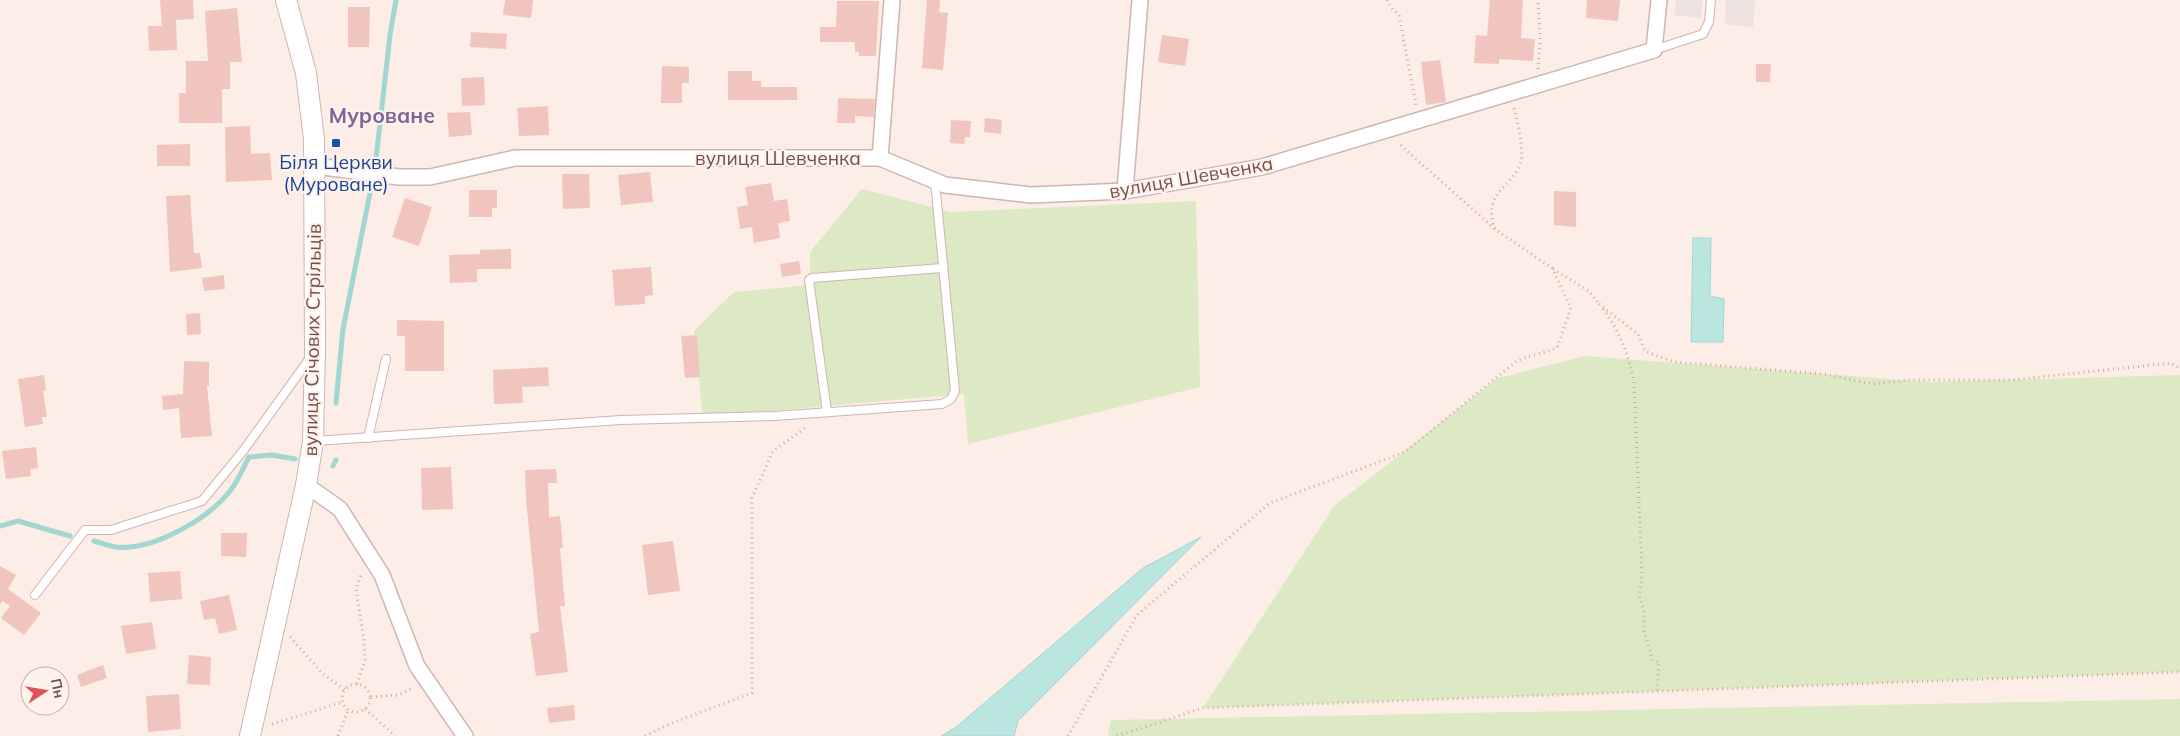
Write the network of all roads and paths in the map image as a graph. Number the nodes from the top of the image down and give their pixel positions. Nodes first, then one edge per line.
1 (286, 0) edge
2 (892, 0) edge
3 (1140, 0) edge
4 (1387, 0) edge
5 (1538, 0) edge
6 (1660, 0) edge
7 (1711, 0) edge
8 (1654, 50) junction
9 (1536, 85) junction
10 (1512, 92) junction
11 (1418, 120) junction
12 (1384, 130) junction
13 (880, 158) junction
14 (316, 166) junction
15 (935, 181) junction
16 (1125, 191) junction
17 (1496, 230) junction
18 (942, 268) junction
19 (1552, 268) junction
20 (1599, 304) junction
21 (315, 350) junction
22 (386, 359) dead end
23 (2180, 368) edge
24 (827, 412) junction
25 (368, 438) junction
26 (313, 441) junction
27 (306, 485) junction
28 (368, 552) junction
29 (35, 595) dead end
30 (284, 630) dead end
31 (2180, 672) edge
32 (428, 681) junction
33 (357, 684) junction
34 (344, 690) junction
35 (1657, 691) junction
36 (371, 697) junction
37 (343, 702) junction
38 (365, 709) junction
39 (348, 710) junction
40 (250, 733) edge
41 (338, 736) edge
42 (394, 736) edge
43 (466, 736) edge
44 (645, 736) edge
45 (1068, 736) edge
46 (1117, 736) edge

1 - 14 street, вулиця Січових Стрільців
2 - 13 street
3 - 16 street
4 - 11 path
5 - 9 path
6 - 8 street
7 - 8 lane
8 - 9 street, вулиця Шевченка
9 - 10 street, вулиця Шевченка
10 - 11 street, вулиця Шевченка
10 - 17 path
11 - 12 street, вулиця Шевченка
12 - 16 street, вулиця Шевченка
12 - 17 path
13 - 14 street, вулиця Шевченка
13 - 15 street, вулиця Шевченка
14 - 21 street, вулиця Січових Стрільців
15 - 16 street, вулиця Шевченка
15 - 18 lane
17 - 19 path
18 - 24 lane
18 - 24 lane
19 - 20 path
19 - 45 path
20 - 23 path
20 - 35 path
21 - 26 street, вулиця Січових Стрільців
21 - 29 lane
22 - 25 lane
24 - 25 lane
24 - 44 path
25 - 26 lane
26 - 27 street, вулиця Січових Стрільців
27 - 28 street
27 - 40 street, вулиця Січових Стрільців
28 - 32 street
28 - 33 path
30 - 34 path
31 - 35 path
32 - 36 path
32 - 43 street
33 - 34 path
33 - 36 path
34 - 37 path
35 - 46 path
36 - 38 path
37 - 39 path
37 - 40 path
38 - 39 path
38 - 42 path
39 - 41 path

